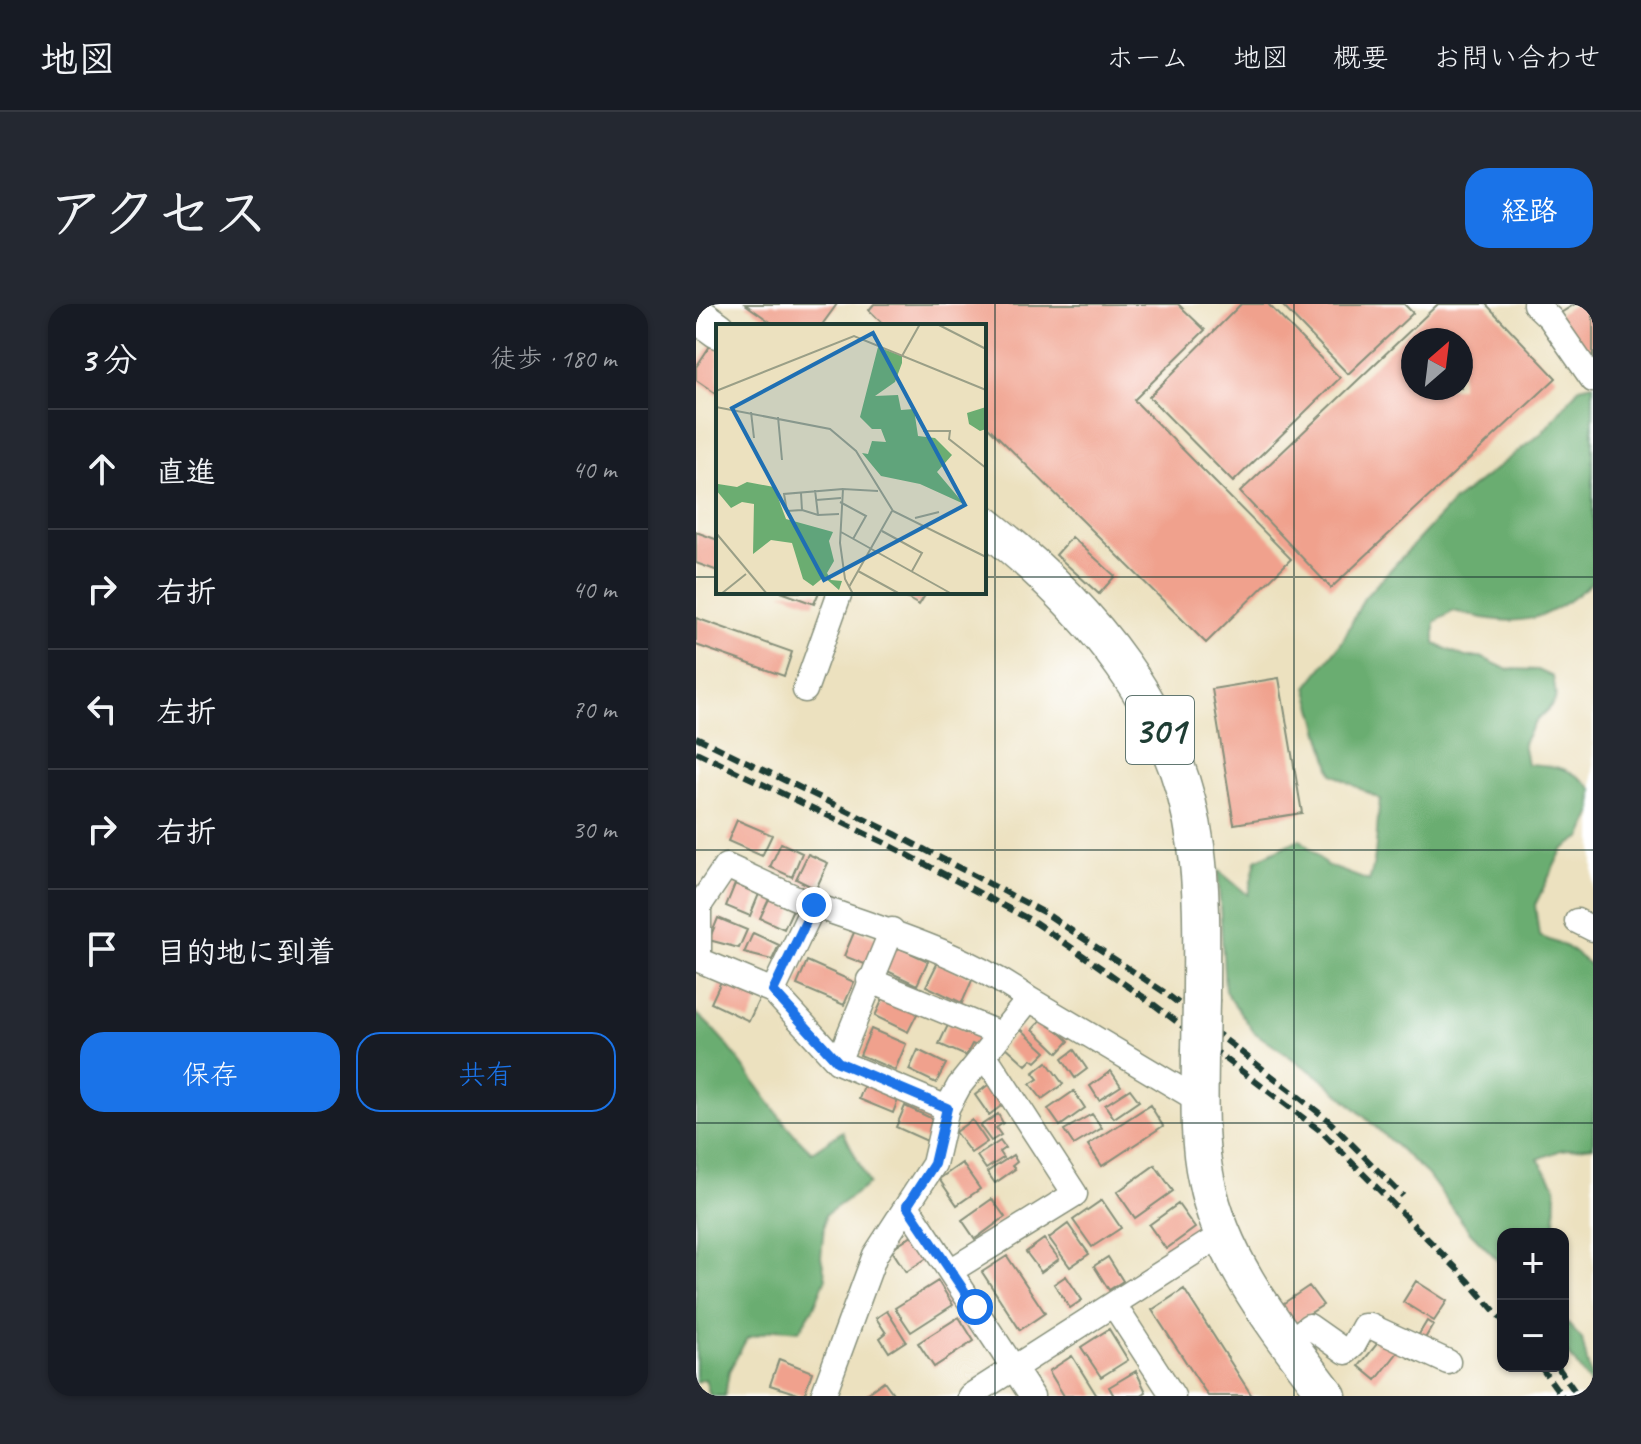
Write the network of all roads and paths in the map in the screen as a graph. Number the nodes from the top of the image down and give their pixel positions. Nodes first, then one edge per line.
1 (1535, 304) edge
2 (696, 314) edge
3 (716, 329) edge
4 (1593, 380) edge
5 (986, 526) edge
6 (839, 594) edge
7 (805, 690) dead end
8 (814, 905) junction
9 (892, 930) junction
10 (869, 980) junction
11 (773, 991) junction
12 (1029, 999) junction
13 (1000, 1034) junction
14 (984, 1054) junction
15 (838, 1062) junction
16 (1200, 1101) junction
17 (947, 1108) junction
18 (907, 1206) junction
19 (1221, 1235) junction
20 (952, 1270) junction
21 (1114, 1305) junction
22 (1288, 1343) junction
23 (1448, 1362) dead end
24 (1015, 1370) junction
25 (823, 1396) edge
26 (970, 1396) edge
27 (1032, 1396) edge
28 (1173, 1396) edge
29 (1328, 1396) edge

1 - 4 street
2 - 3 highway
5 - 16 highway, 301, bridge
6 - 7 street
8 - 9 street
8 - 11 street
8 - 11 street
9 - 10 street
9 - 12 street
10 - 13 street
10 - 15 street
11 - 15 street
12 - 13 street
12 - 16 street
13 - 14 street
14 - 17 street
14 - 20 street
15 - 17 street
16 - 19 highway, 301
17 - 18 street
18 - 20 street
18 - 25 street
19 - 21 street
19 - 22 highway, 301
20 - 24 street
21 - 24 street
21 - 28 street
22 - 23 street
22 - 29 highway, 301
24 - 26 street
24 - 27 street

